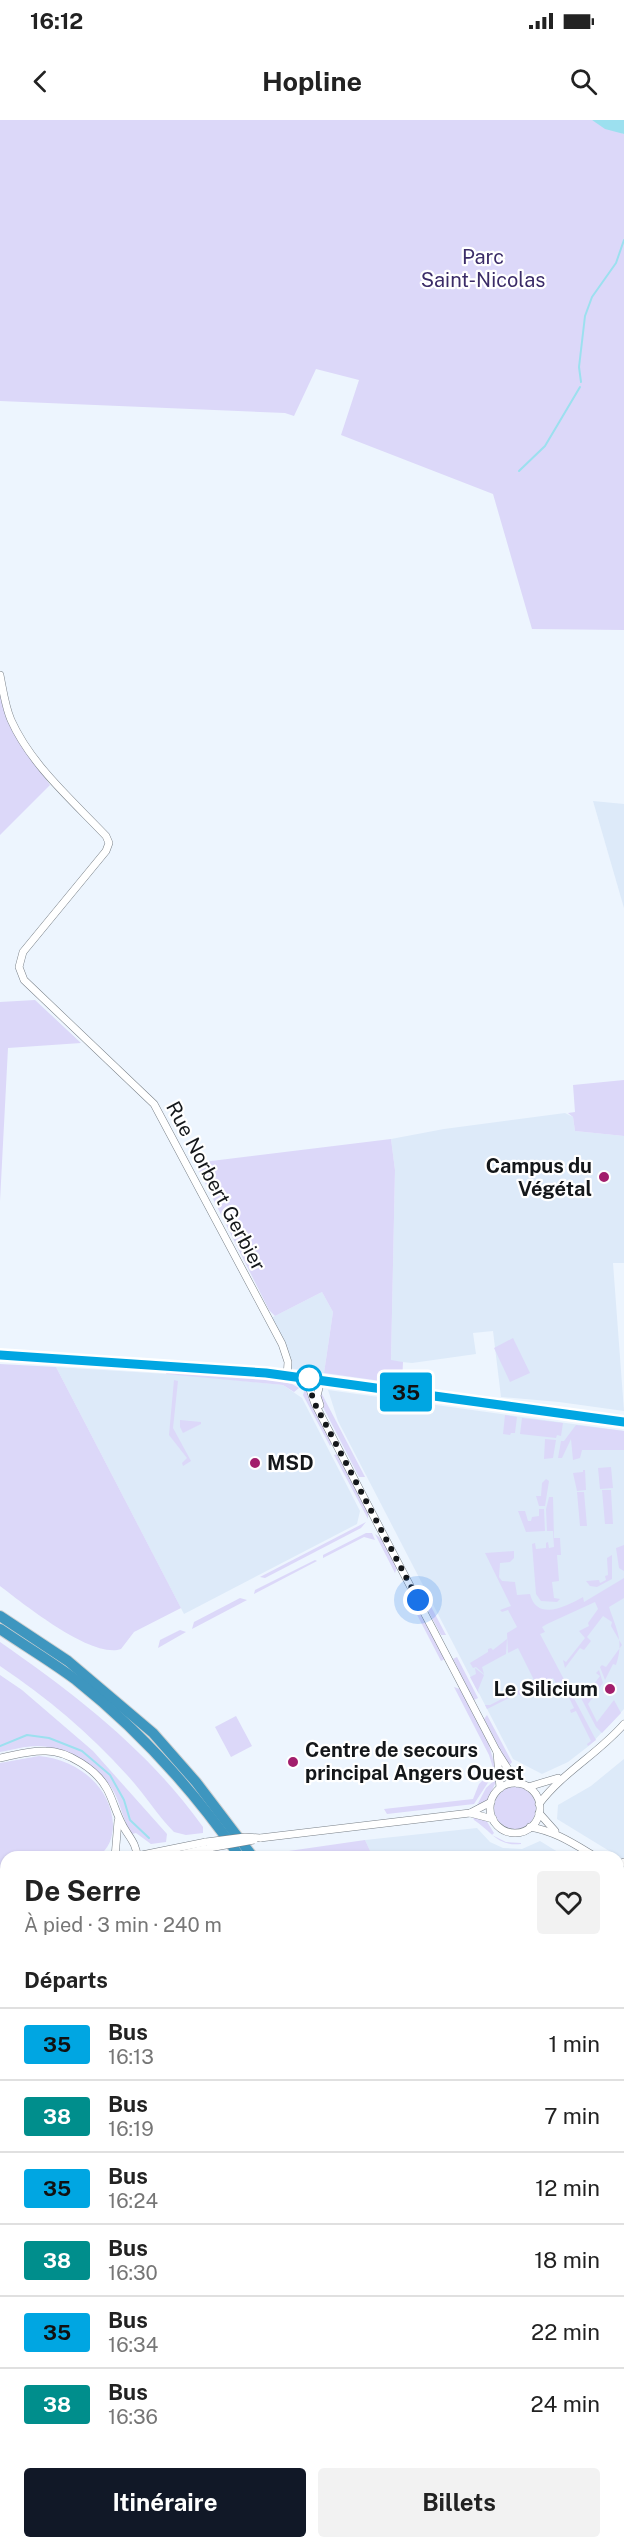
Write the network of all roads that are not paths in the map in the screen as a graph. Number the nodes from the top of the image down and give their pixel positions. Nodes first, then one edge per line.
1 (0, 675) edge
2 (0, 1355) edge
3 (288, 1376) junction
4 (306, 1378) junction
5 (321, 1380) junction
6 (322, 1414) junction
7 (624, 1422) edge
8 (0, 1616) edge
9 (0, 1629) edge
10 (624, 1724) edge
11 (496, 1752) junction
12 (0, 1758) edge
13 (566, 1775) junction
14 (517, 1784) junction
15 (528, 1787) junction
16 (500, 1788) junction
17 (491, 1802) junction
18 (540, 1804) junction
19 (117, 1812) junction
20 (470, 1813) junction
21 (539, 1813) junction
22 (493, 1819) junction
23 (530, 1827) junction
24 (562, 1836) junction
25 (208, 1845) junction
26 (115, 1851) edge
27 (137, 1851) edge
28 (172, 1851) edge
29 (189, 1851) edge
30 (245, 1851) edge
31 (246, 1851) edge
32 (586, 1851) edge

1 - 3 street, Rue Norbert Gerbier
2 - 3 street
3 - 4 street
4 - 5 street
4 - 6 street
5 - 6 street
5 - 7 street
6 - 11 street
8 - 31 highway
9 - 30 highway
10 - 13 street
11 - 14 street
11 - 16 street
12 - 19 street
13 - 15 street
13 - 18 street
14 - 15 street
14 - 16 street
15 - 18 street
16 - 17 street
17 - 20 street
17 - 22 street
18 - 21 street
19 - 26 street
19 - 27 street
20 - 22 street
20 - 25 street, bridge
21 - 23 street
21 - 24 street
22 - 23 street
23 - 24 street
24 - 32 street
25 - 28 street
25 - 29 street

